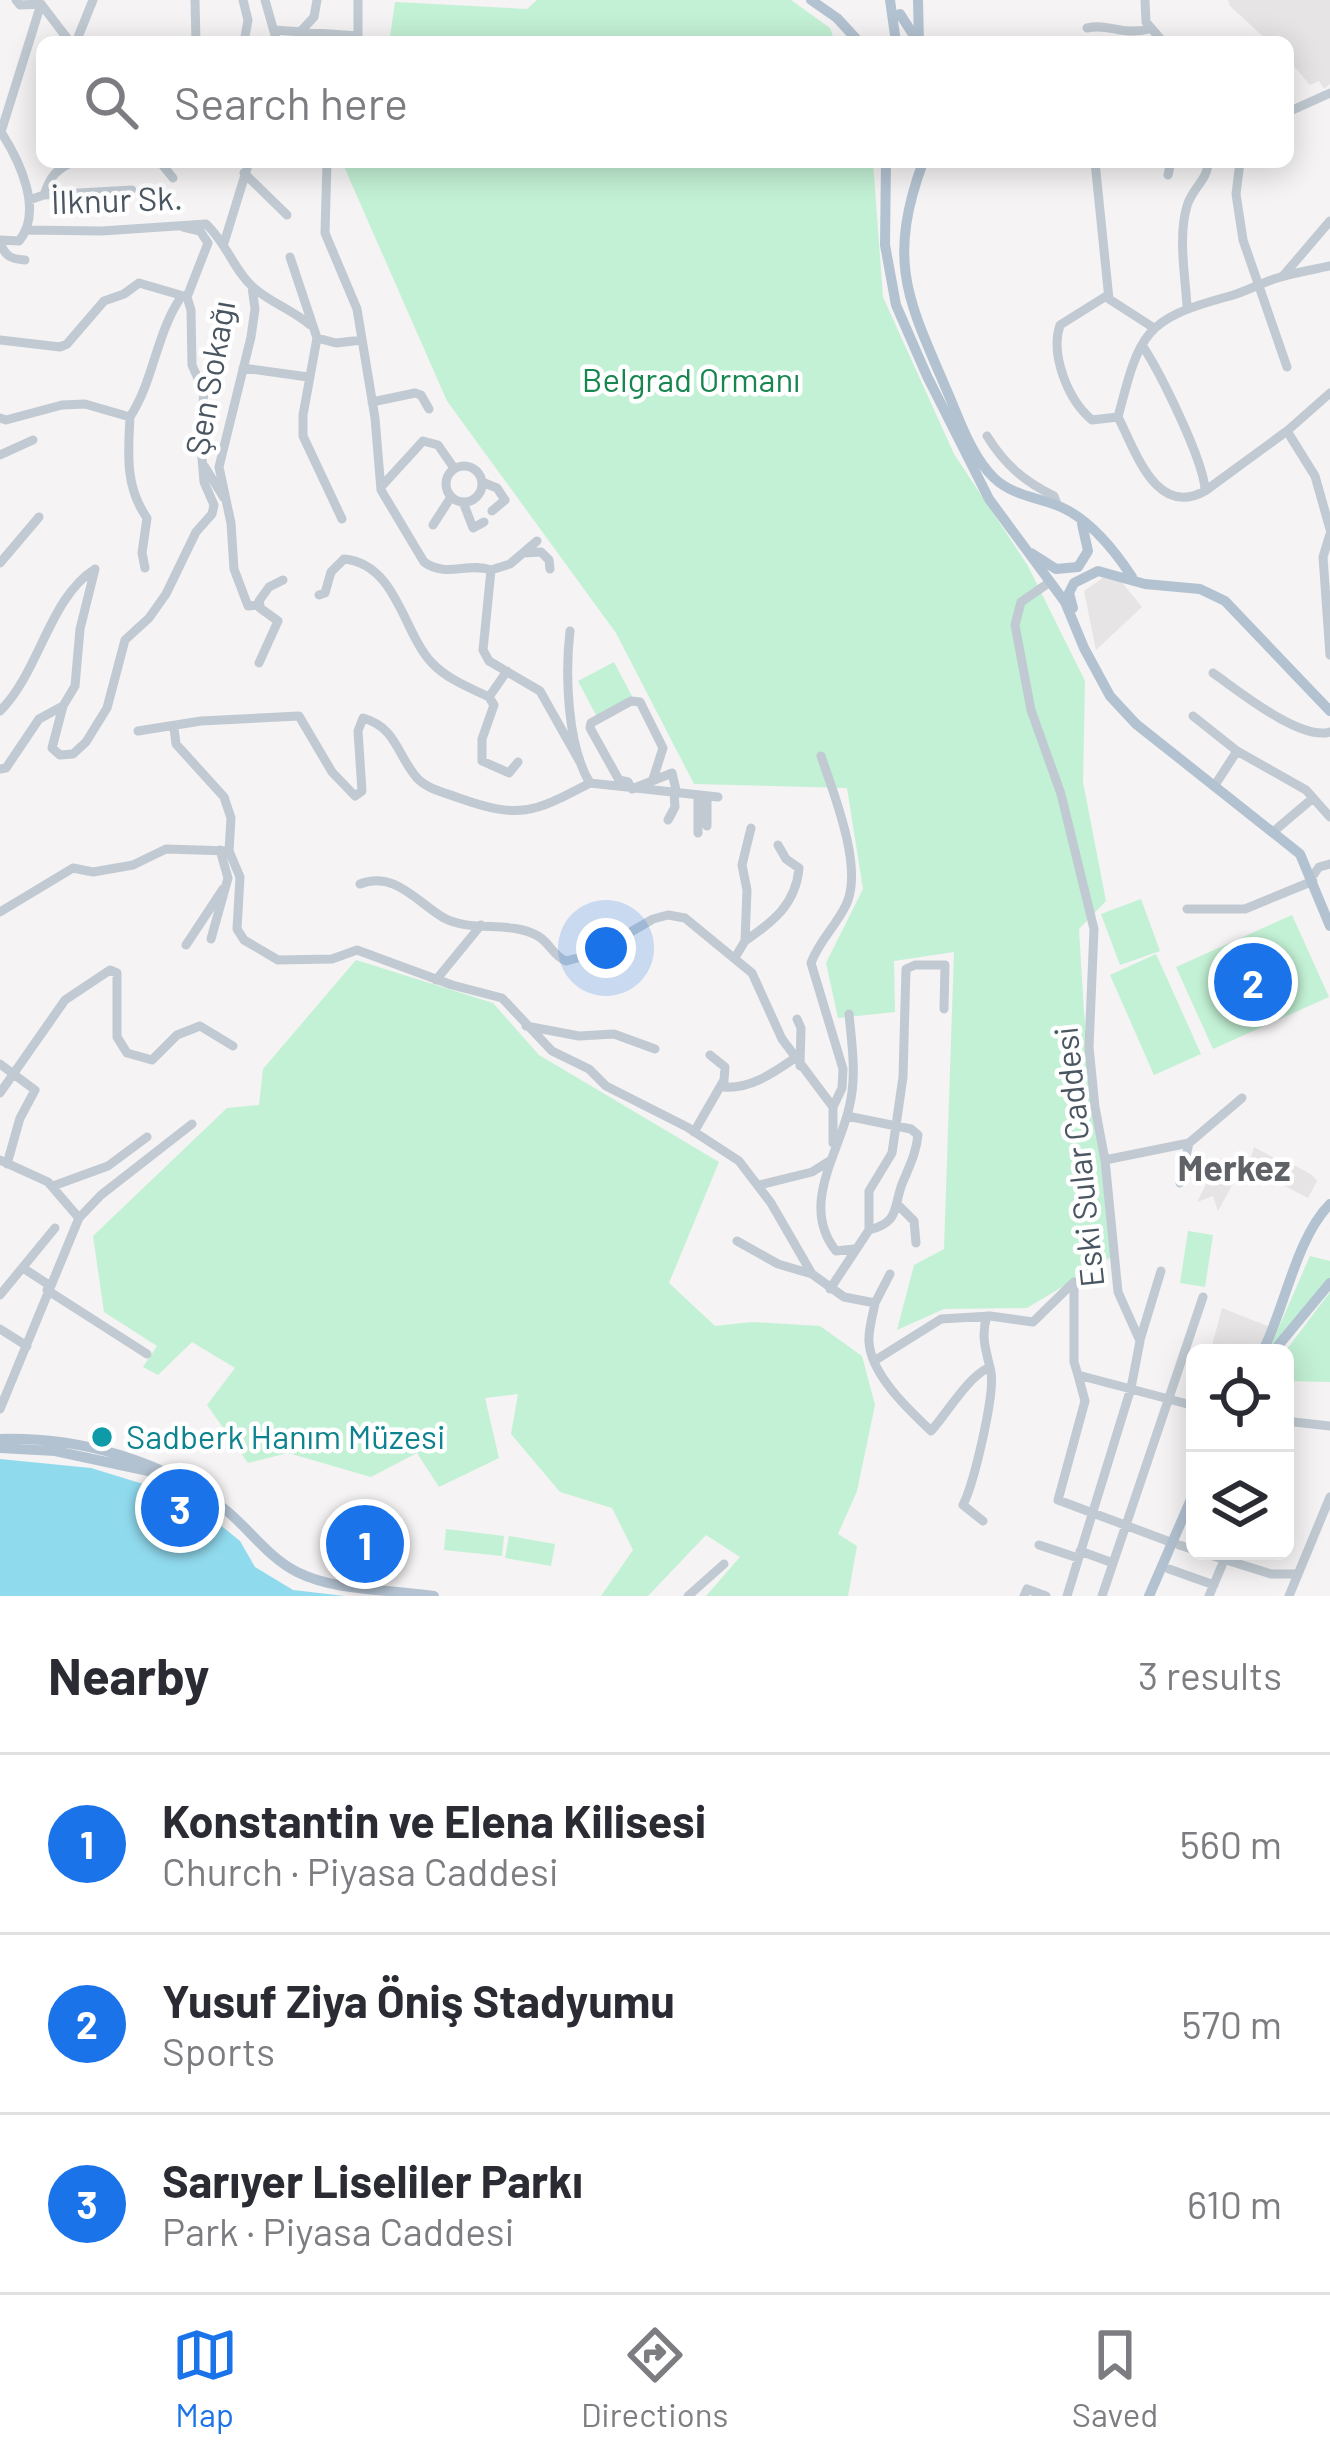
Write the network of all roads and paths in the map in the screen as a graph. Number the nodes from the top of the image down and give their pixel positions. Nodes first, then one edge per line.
1 (16, 0) edge
2 (93, 0) edge
3 (195, 0) edge
4 (243, 0) edge
5 (265, 0) edge
6 (317, 0) edge
7 (358, 0) edge
8 (811, 0) edge
9 (890, 0) edge
10 (918, 0) edge
11 (1145, 0) edge
12 (40, 2) edge
13 (900, 14) dead end
14 (1087, 28) dead end
15 (1149, 29) junction
16 (300, 32) junction
17 (68, 36) edge
18 (76, 36) edge
19 (196, 36) edge
20 (245, 36) edge
21 (276, 36) edge
22 (854, 36) edge
23 (895, 36) edge
24 (914, 36) edge
25 (918, 36) edge
26 (1157, 36) edge
27 (1330, 93) edge
28 (1294, 109) edge
29 (1, 132) edge
30 (59, 168) edge
31 (164, 168) edge
32 (246, 168) edge
33 (327, 168) edge
34 (889, 168) edge
35 (921, 168) edge
36 (1096, 168) edge
37 (1170, 168) edge
38 (1208, 168) edge
39 (1239, 168) edge
40 (1168, 175) dead end
41 (172, 178) dead end
42 (132, 190) dead end
43 (44, 195) junction
44 (29, 200) junction
45 (286, 214) dead end
46 (1330, 221) edge
47 (166, 226) junction
48 (26, 230) junction
49 (0, 241) edge
50 (224, 243) junction
51 (290, 257) dead end
52 (25, 260) dead end
53 (1330, 266) edge
54 (1283, 277) junction
55 (1256, 286) junction
56 (252, 287) junction
57 (1108, 295) junction
58 (184, 297) junction
59 (1187, 306) junction
60 (310, 325) junction
61 (1154, 328) junction
62 (316, 338) junction
63 (0, 340) edge
64 (362, 340) junction
65 (1142, 345) junction
66 (1286, 367) dead end
67 (243, 368) junction
68 (308, 377) junction
69 (1329, 396) edge
70 (372, 402) junction
71 (429, 409) dead end
72 (130, 417) junction
73 (1118, 417) junction
74 (0, 418) edge
75 (1287, 430) junction
76 (987, 436) dead end
77 (33, 440) dead end
78 (0, 455) edge
79 (202, 463) junction
80 (454, 467) junction
81 (482, 482) junction
82 (380, 487) junction
83 (1205, 491) junction
84 (451, 497) junction
85 (225, 499) junction
86 (463, 502) junction
87 (1328, 504) edge
88 (1057, 505) junction
89 (492, 511) dead end
90 (39, 517) dead end
91 (342, 519) dead end
92 (1081, 519) junction
93 (484, 522) dead end
94 (433, 525) dead end
95 (1330, 531) edge
96 (538, 541) dead end
97 (1023, 549) junction
98 (524, 553) junction
99 (0, 563) edge
100 (145, 568) dead end
101 (550, 569) dead end
102 (491, 570) junction
103 (1327, 575) edge
104 (1132, 577) junction
105 (284, 580) dead end
106 (1050, 582) junction
107 (319, 595) dead end
108 (1327, 600) edge
109 (260, 605) junction
110 (1077, 627) junction
111 (570, 631) dead end
112 (1330, 655) edge
113 (260, 663) dead end
114 (506, 671) junction
115 (1213, 673) dead end
116 (489, 697) junction
117 (63, 706) junction
118 (0, 711) edge
119 (1330, 711) edge
120 (1193, 716) dead end
121 (174, 728) junction
122 (138, 731) dead end
123 (1330, 732) edge
124 (1237, 751) junction
125 (821, 757) dead end
126 (518, 762) dead end
127 (580, 762) junction
128 (0, 769) edge
129 (653, 779) junction
130 (590, 783) junction
131 (1215, 785) junction
132 (632, 789) junction
133 (676, 794) junction
134 (1313, 798) junction
135 (1330, 817) edge
136 (668, 820) dead end
137 (751, 828) dead end
138 (702, 830) dead end
139 (1273, 832) junction
140 (778, 845) dead end
141 (224, 850) junction
142 (1330, 864) edge
143 (1313, 879) junction
144 (360, 884) dead end
145 (226, 885) junction
146 (1325, 904) edge
147 (1187, 909) dead end
148 (0, 912) edge
149 (481, 925) junction
150 (1330, 926) edge
151 (211, 939) dead end
152 (745, 941) junction
153 (186, 945) dead end
154 (736, 956) junction
155 (436, 980) junction
156 (944, 1009) dead end
157 (849, 1015) dead end
158 (797, 1019) dead end
159 (526, 1026) junction
160 (233, 1046) dead end
161 (655, 1049) dead end
162 (710, 1055) dead end
163 (797, 1062) junction
164 (0, 1064) edge
165 (14, 1075) junction
166 (724, 1080) junction
167 (0, 1093) edge
168 (1241, 1098) dead end
169 (833, 1106) junction
170 (847, 1116) junction
171 (192, 1124) dead end
172 (898, 1125) junction
173 (694, 1132) junction
174 (147, 1137) dead end
175 (1189, 1143) junction
176 (1105, 1160) junction
177 (3, 1162) edge
178 (830, 1162) junction
179 (1180, 1183) dead end
180 (759, 1185) junction
181 (53, 1186) junction
182 (1330, 1204) edge
183 (898, 1206) junction
184 (79, 1218) junction
185 (55, 1228) dead end
186 (868, 1230) junction
187 (737, 1241) dead end
188 (916, 1243) dead end
189 (858, 1246) junction
190 (23, 1268) junction
191 (1161, 1270) dead end
192 (812, 1274) junction
193 (890, 1274) dead end
194 (1330, 1283) edge
195 (48, 1287) junction
196 (830, 1288) junction
197 (0, 1295) edge
198 (1203, 1297) dead end
199 (875, 1303) junction
200 (987, 1316) junction
201 (1279, 1318) junction
202 (0, 1330) edge
203 (1288, 1331) junction
204 (1140, 1341) junction
205 (1266, 1344) edge
206 (1279, 1344) edge
207 (27, 1346) junction
208 (147, 1354) dead end
209 (874, 1361) junction
210 (988, 1368) junction
211 (1078, 1375) junction
212 (1131, 1388) junction
213 (1170, 1398) junction
214 (1186, 1403) edge
215 (0, 1409) edge
216 (1294, 1421) edge
217 (1330, 1426) edge
218 (0, 1430) edge
219 (27, 1440) junction
220 (0, 1444) edge
221 (162, 1473) junction
222 (1330, 1496) edge
223 (1090, 1513) junction
224 (1186, 1516) edge
225 (982, 1521) dead end
226 (1126, 1525) junction
227 (1186, 1525) edge
228 (1176, 1544) junction
229 (1040, 1545) dead end
230 (1186, 1548) edge
231 (1079, 1554) junction
232 (1225, 1560) edge
233 (1237, 1560) edge
234 (1113, 1563) junction
235 (724, 1564) dead end
236 (1169, 1569) junction
237 (1295, 1574) junction
238 (1211, 1591) edge
239 (434, 1596) edge
240 (688, 1596) edge
241 (1024, 1596) edge
242 (1046, 1596) edge
243 (1066, 1596) edge
244 (1102, 1596) edge
245 (1153, 1596) edge
246 (1289, 1596) edge

1 - 12 street
2 - 18 street
3 - 19 street
4 - 20 street
5 - 21 street
6 - 16 street
7 - 16 street
8 - 22 main road
9 - 23 main road
10 - 25 main road
11 - 15 street
12 - 17 street
12 - 29 street
13 - 24 main road
14 - 15 street
15 - 26 street
16 - 21 street
27 - 28 street
29 - 44 street
30 - 43 street
31 - 41 street
32 - 45 street
32 - 50 street
33 - 64 street
34 - 97 main road
35 - 88 main road
36 - 57 street
37 - 40 street
38 - 59 street
39 - 55 street
42 - 43 street
43 - 44 street
44 - 48 street
46 - 54 street
47 - 48 street, İlknur Sk.
47 - 50 street, İlknur Sk.
47 - 58 street
48 - 49 street
49 - 52 street
50 - 56 street, İlknur Sk.
51 - 60 street
53 - 54 street
54 - 55 street
55 - 59 street
55 - 66 street
56 - 60 street, İlknur Sk.
56 - 67 street, Şen Sokağı
57 - 61 street
57 - 73 street
58 - 63 street
58 - 72 street
58 - 79 street
59 - 61 street
60 - 62 street
61 - 65 street
62 - 64 street
62 - 68 street
64 - 70 street
65 - 73 street
65 - 83 street
67 - 68 street
67 - 85 street, Şen Sokağı
68 - 91 street
69 - 75 street
70 - 71 street
70 - 82 street
72 - 74 street
72 - 100 street
73 - 83 street
75 - 83 street
75 - 87 street
76 - 88 street
77 - 78 street
79 - 85 street
79 - 117 street
80 - 81 street
80 - 82 street
80 - 84 street
81 - 86 street
81 - 89 street
82 - 102 street
84 - 86 street
84 - 94 street
85 - 109 street, Şen Sokağı
86 - 93 street
87 - 95 street
88 - 92 main road
90 - 99 street
92 - 97 main road
92 - 104 main road
95 - 103 street
96 - 98 street
97 - 106 main road
98 - 101 street
98 - 102 street
102 - 114 street
103 - 108 street
104 - 110 main road
104 - 119 main road
105 - 109 street
106 - 110 main road
106 - 176 street, Eski Sular Caddesi
107 - 116 street
108 - 112 street
109 - 113 street
110 - 131 main road
111 - 127 street
114 - 116 street
114 - 127 street
115 - 123 street
116 - 126 street
117 - 118 street
117 - 128 street
120 - 124 street
121 - 122 street
121 - 130 street
121 - 141 street
124 - 131 street
124 - 134 street
125 - 169 street
127 - 130 street
129 - 132 street
129 - 132 street
129 - 133 street
130 - 132 street
131 - 139 main road
132 - 133 street
133 - 136 street
133 - 138 street
134 - 135 street
134 - 139 street
137 - 152 street
139 - 143 main road
140 - 152 street
141 - 145 street
141 - 148 street
141 - 155 street
142 - 143 street
143 - 146 main road
143 - 147 street
144 - 149 street
145 - 151 street
145 - 153 street
146 - 150 main road
149 - 154 street
149 - 155 street
152 - 154 street
154 - 163 street
155 - 159 street
156 - 172 street
157 - 170 street
158 - 163 street
159 - 161 street
159 - 173 street
160 - 165 street
162 - 166 street
163 - 166 street
163 - 169 street
164 - 165 street
165 - 167 street
165 - 177 street
166 - 173 street
168 - 175 street
169 - 178 street
170 - 172 street
170 - 178 street
171 - 184 street
172 - 183 street
172 - 186 street
173 - 180 street
174 - 181 street
175 - 176 street
175 - 179 street
176 - 204 street, Eski Sular Caddesi
177 - 181 street
178 - 180 street
178 - 189 street
180 - 192 street
181 - 184 street
182 - 201 main road
183 - 186 street
183 - 188 street
184 - 195 street
185 - 190 street
186 - 189 street
187 - 192 street
189 - 196 street
190 - 195 street
190 - 197 street
191 - 204 street
192 - 196 street
193 - 199 street
194 - 203 main road
195 - 207 street
195 - 208 street
196 - 199 street
198 - 213 street
199 - 209 street
200 - 209 street
200 - 210 street
200 - 211 street
201 - 203 main road
201 - 205 main road
202 - 207 street
203 - 206 main road
204 - 212 street
207 - 215 street
209 - 210 street
210 - 225 street
211 - 212 street
211 - 223 street
212 - 213 street
212 - 223 street
213 - 214 street
213 - 226 street
216 - 217 street
218 - 219 main road
219 - 220 main road
219 - 221 main road
220 - 221 main road
221 - 239 main road
222 - 237 street
223 - 226 street
223 - 231 street
224 - 228 main road
226 - 228 street
226 - 234 street
227 - 228 main road
228 - 230 street
228 - 236 main road
228 - 245 main road
229 - 231 street
231 - 234 street
231 - 243 street
232 - 238 street
233 - 237 street
234 - 244 street
235 - 240 street
236 - 238 street
236 - 245 main road
237 - 246 street
241 - 242 street

